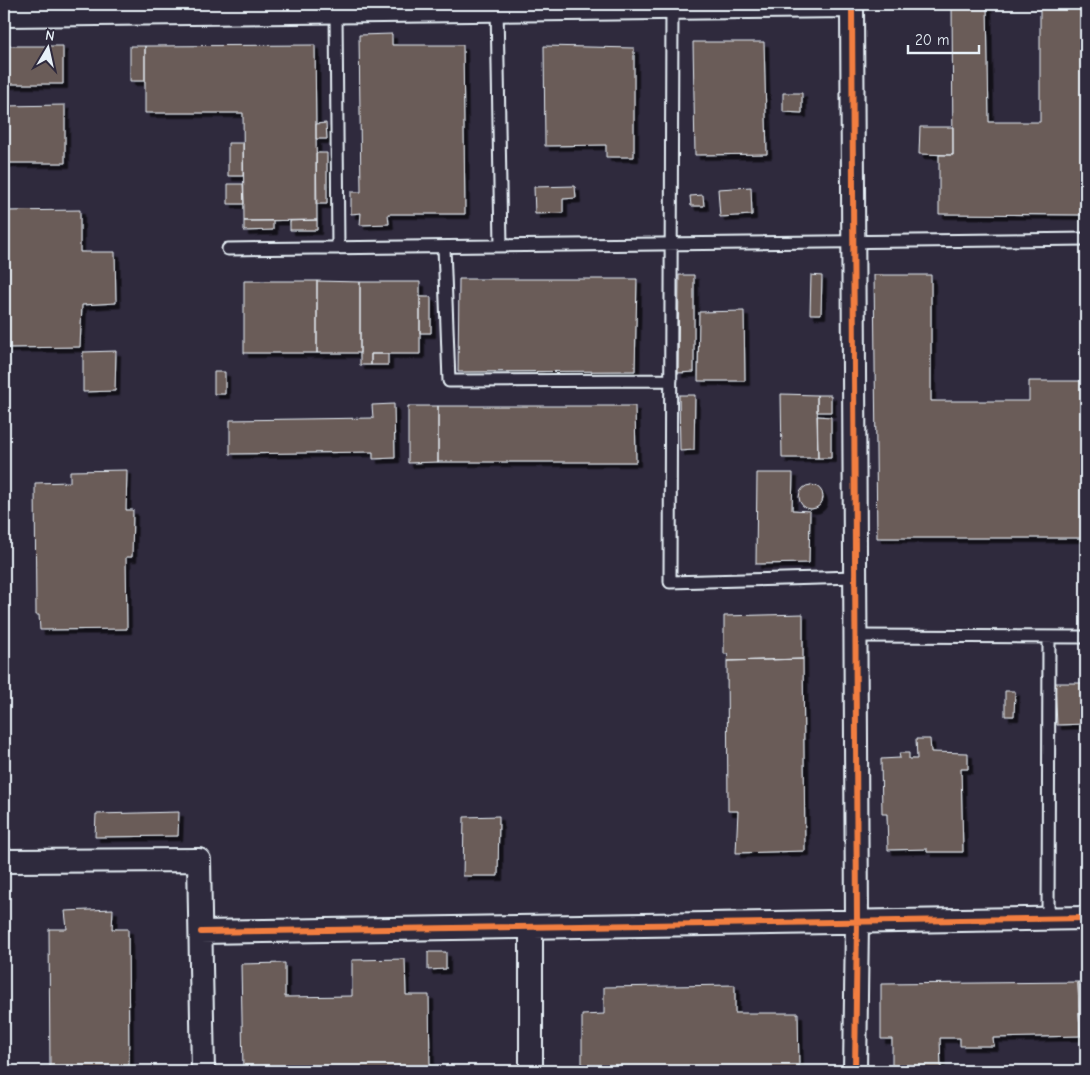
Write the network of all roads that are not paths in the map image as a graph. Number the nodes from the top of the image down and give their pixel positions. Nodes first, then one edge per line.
1 (852, 5) edge
2 (672, 6) edge
3 (497, 7) edge
4 (229, 8) edge
5 (97, 9) edge
6 (336, 12) junction
7 (4, 15) edge
8 (1086, 239) edge
9 (854, 242) junction
10 (672, 244) junction
11 (500, 246) junction
12 (444, 247) junction
13 (338, 248) junction
14 (228, 249) dead end
15 (671, 380) junction
16 (856, 577) junction
17 (856, 636) junction
18 (1049, 637) junction
19 (1086, 638) edge
20 (4, 861) edge
21 (1086, 918) edge
22 (1048, 919) junction
23 (857, 922) junction
24 (531, 927) junction
25 (202, 932) junction
26 (203, 1071) edge
27 (531, 1071) edge
28 (855, 1071) edge

1 - 2 street
1 - 9 street
2 - 3 street
2 - 10 lane
3 - 6 street
3 - 11 lane
4 - 5 street
4 - 6 street
5 - 7 street
6 - 13 lane
8 - 9 lane
9 - 10 lane
9 - 16 street
10 - 11 lane
10 - 15 lane
11 - 12 lane
12 - 13 lane
12 - 15 lane
13 - 14 lane
15 - 16 lane
16 - 17 street
17 - 18 lane
17 - 23 street
18 - 19 lane
18 - 22 lane
20 - 25 street
21 - 22 street
22 - 23 street
23 - 24 street
23 - 28 street
24 - 25 street
24 - 27 street
25 - 26 street

